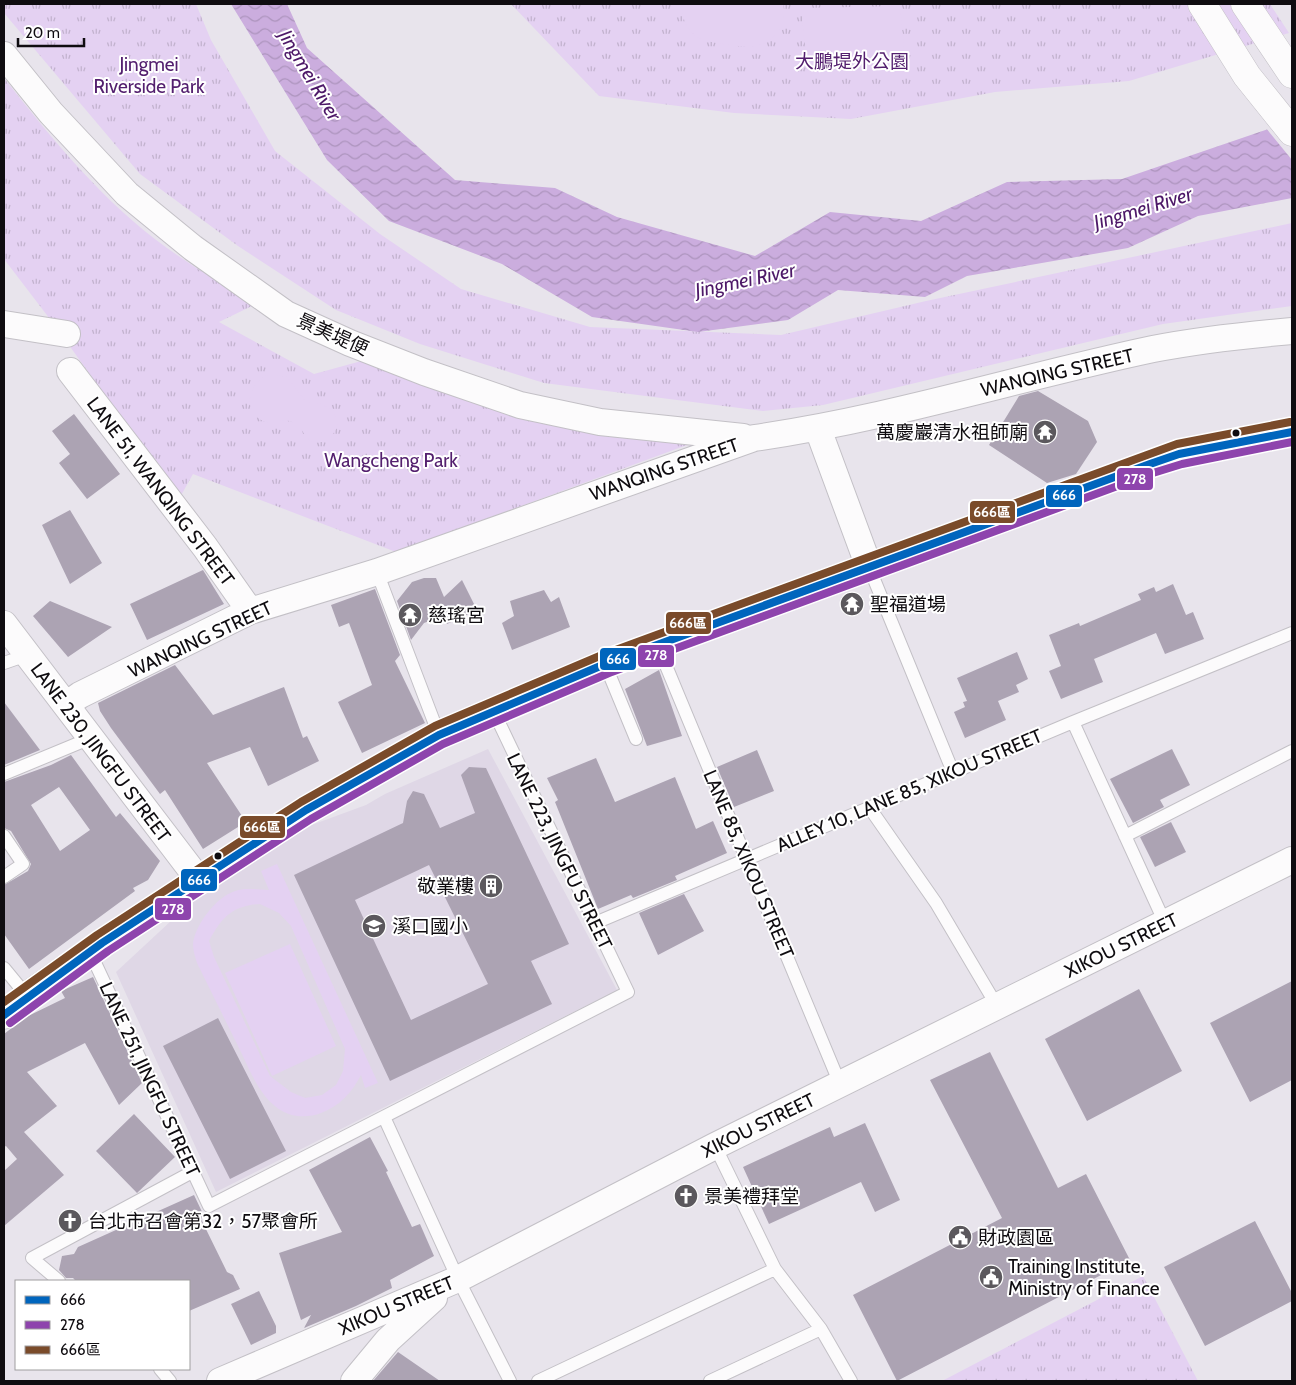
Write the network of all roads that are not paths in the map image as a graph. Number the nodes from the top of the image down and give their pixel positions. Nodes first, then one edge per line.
1 (1202, 4) edge
2 (1245, 4) edge
3 (4, 55) edge
4 (1292, 74) edge
5 (1292, 132) edge
6 (4, 324) edge
7 (1292, 331) edge
8 (67, 334) dead end
9 (70, 371) dead end
10 (818, 429) junction
11 (1292, 432) edge
12 (754, 438) junction
13 (869, 567) junction
14 (377, 572) junction
15 (250, 611) junction
16 (4, 624) edge
17 (1292, 633) edge
18 (657, 644) junction
19 (15, 659) edge
20 (605, 664) junction
21 (66, 705) junction
22 (493, 710) junction
23 (1073, 722) junction
24 (439, 735) junction
25 (91, 738) junction
26 (636, 739) dead end
27 (1292, 752) edge
28 (953, 772) junction
29 (4, 774) edge
30 (869, 807) junction
31 (4, 836) edge
32 (1125, 836) junction
33 (746, 858) junction
34 (1292, 862) edge
35 (4, 877) edge
36 (199, 880) junction
37 (595, 923) junction
38 (1165, 923) junction
39 (90, 952) junction
40 (4, 968) edge
41 (27, 996) junction
42 (997, 1006) junction
43 (4, 1015) edge
44 (840, 1084) junction
45 (384, 1117) junction
46 (715, 1146) junction
47 (194, 1171) junction
48 (775, 1269) junction
49 (458, 1279) junction
50 (58, 1280) edge
51 (821, 1329) junction
52 (161, 1370) edge
53 (170, 1381) edge
54 (220, 1381) edge
55 (354, 1381) edge
56 (510, 1381) edge
57 (538, 1381) edge
58 (710, 1381) edge
59 (851, 1381) edge

1 - 5 main road
2 - 4 main road
3 - 12 street, 景美堤便
6 - 8 street
7 - 10 street, WANQING STREET
9 - 15 street, LANE 51, WANQING STREET
10 - 12 street, WANQING STREET
10 - 13 street
11 - 13 main road
12 - 14 street, WANQING STREET
13 - 18 main road
13 - 28 lane
14 - 15 street, WANQING STREET
14 - 24 lane
15 - 21 street, WANQING STREET
16 - 19 street, LANE 230, JINGFU STREET
17 - 23 lane, ALLEY 10, LANE 85, XIKOU STREET
18 - 20 main road
18 - 33 lane, LANE 85, XIKOU STREET
19 - 21 street, LANE 230, JINGFU STREET
20 - 22 main road
20 - 26 lane
21 - 25 street, LANE 230, JINGFU STREET
22 - 24 main road
22 - 37 lane, LANE 223, JINGFU STREET
23 - 28 lane, ALLEY 10, LANE 85, XIKOU STREET
23 - 32 lane
24 - 36 main road
25 - 29 lane
25 - 36 street, LANE 230, JINGFU STREET
27 - 32 lane
28 - 30 lane, ALLEY 10, LANE 85, XIKOU STREET
30 - 33 lane, ALLEY 10, LANE 85, XIKOU STREET
30 - 42 lane
31 - 35 lane
32 - 38 lane
33 - 37 lane, ALLEY 10, LANE 85, XIKOU STREET
33 - 44 lane, LANE 85, XIKOU STREET
34 - 38 street, XIKOU STREET
36 - 39 main road
37 - 45 lane, LANE 223, JINGFU STREET
38 - 42 street, XIKOU STREET
39 - 41 main road
39 - 47 lane, LANE 251, JINGFU STREET
40 - 41 lane
41 - 43 main road
42 - 44 street, XIKOU STREET
44 - 46 street, XIKOU STREET
45 - 47 lane, LANE 251, JINGFU STREET
45 - 49 lane
46 - 48 lane
46 - 49 street, XIKOU STREET
47 - 50 lane
48 - 51 lane
48 - 57 lane
49 - 54 street, XIKOU STREET
49 - 55 street
49 - 56 lane
51 - 58 lane
51 - 59 lane
52 - 53 lane

